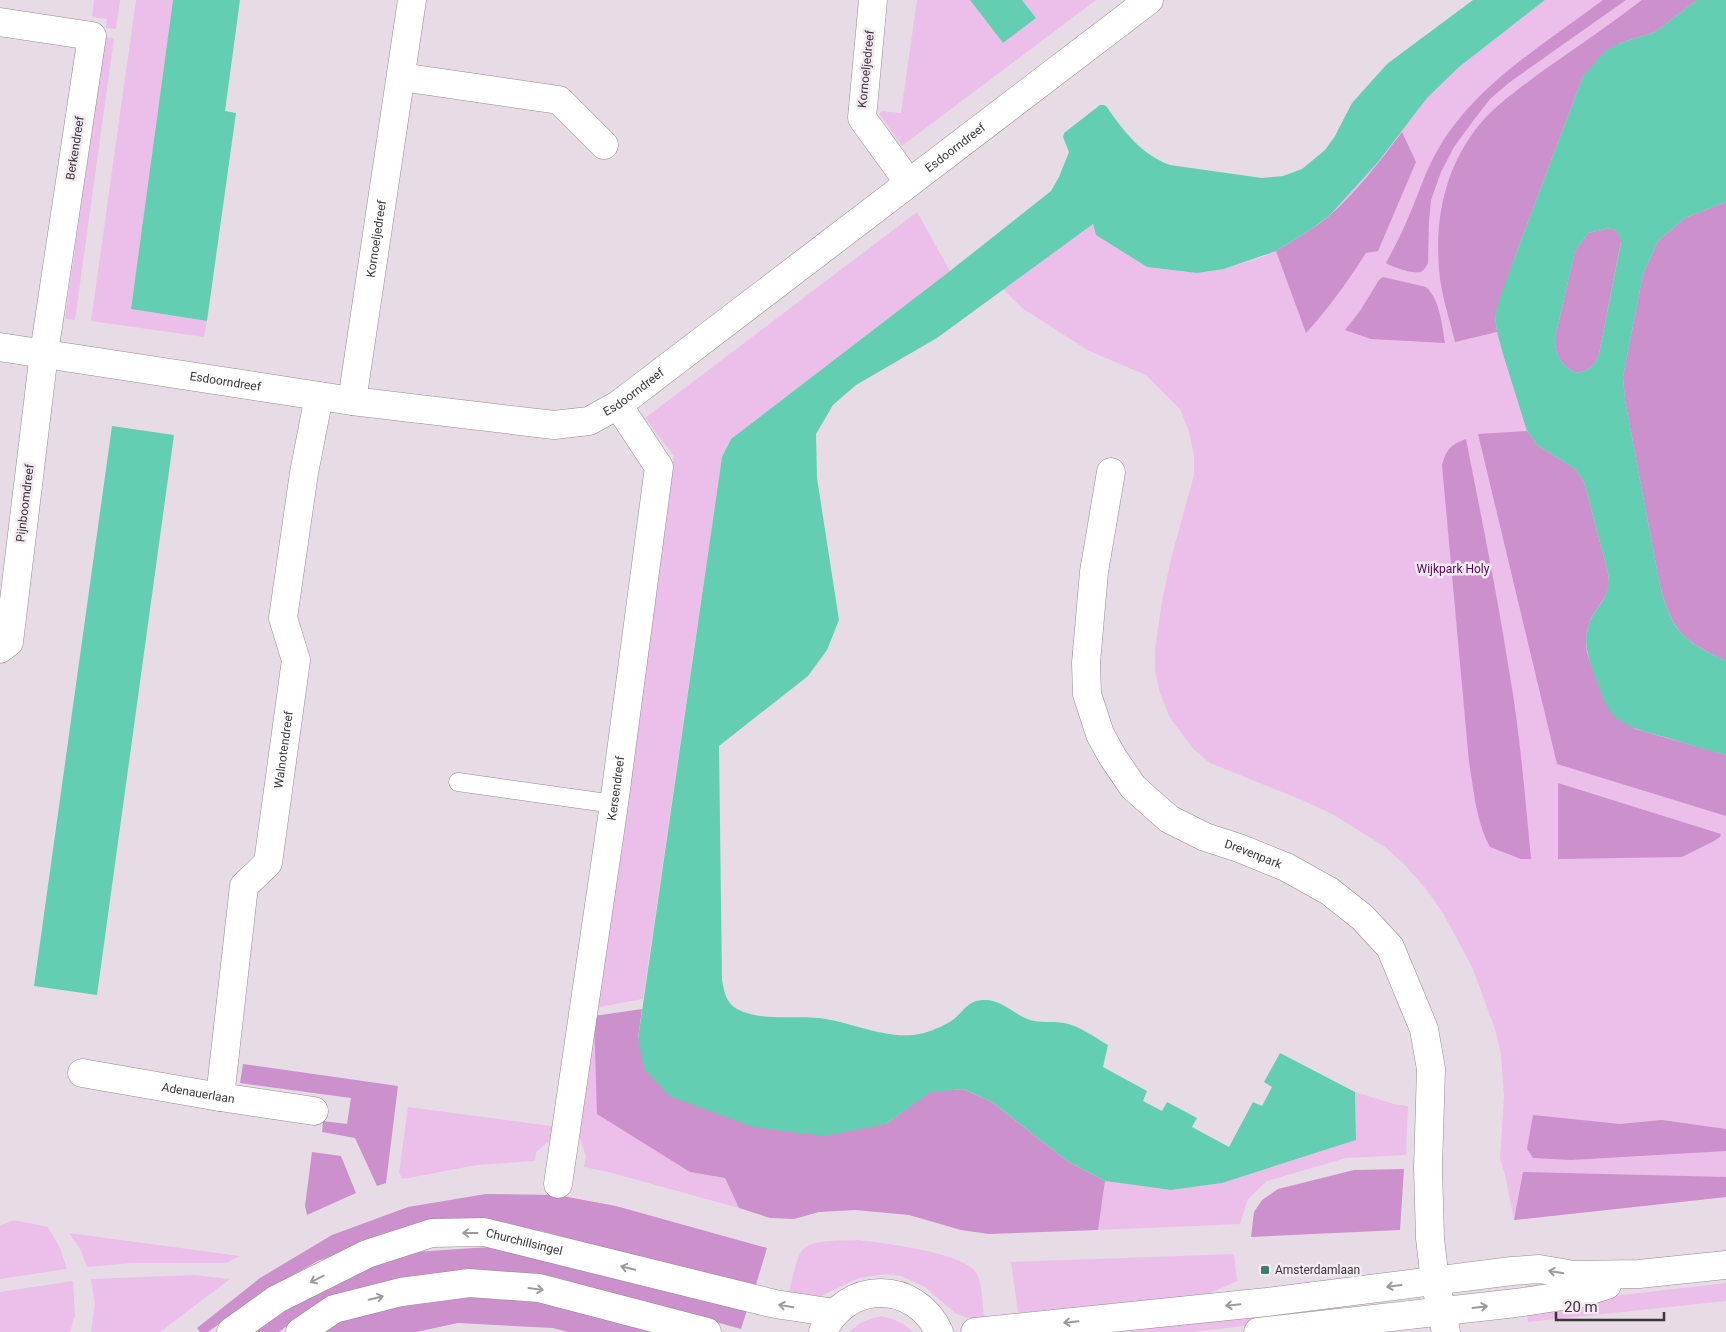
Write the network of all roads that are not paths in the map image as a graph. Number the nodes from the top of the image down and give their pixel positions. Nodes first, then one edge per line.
1 (412, 0) edge
2 (873, 0) edge
3 (1149, 0) edge
4 (0, 22) edge
5 (401, 77) junction
6 (604, 145) dead end
7 (909, 183) junction
8 (0, 347) edge
9 (44, 353) junction
10 (319, 396) junction
11 (352, 401) junction
12 (618, 405) junction
13 (1111, 472) dead end
14 (0, 649) edge
15 (458, 782) dead end
16 (614, 804) junction
17 (82, 1073) dead end
18 (220, 1097) junction
19 (314, 1111) dead end
20 (558, 1184) dead end
21 (1726, 1265) edge
22 (1639, 1274) junction
23 (1435, 1281) junction
24 (829, 1322) edge
25 (1444, 1322) edge
26 (231, 1332) edge
27 (300, 1332) edge
28 (707, 1332) edge
29 (939, 1332) edge
30 (975, 1332) edge
31 (1258, 1332) edge

1 - 5 street, Kornoeljedreef
2 - 7 street, Kornoeljedreef
3 - 7 street, Esdoorndreef
4 - 9 street, Berkendreef
5 - 6 street
5 - 11 street, Kornoeljedreef
7 - 12 street, Esdoorndreef
8 - 9 street, Esdoorndreef
9 - 10 street, Esdoorndreef
9 - 14 street, Pijnboomdreef
10 - 11 street, Esdoorndreef
10 - 18 street, Walnotendreef
11 - 12 street, Esdoorndreef
12 - 16 street, Kersendreef
13 - 23 street, Drevenpark
15 - 16 lane
16 - 20 street, Kersendreef
17 - 18 street, Adenauerlaan
18 - 19 street, Adenauerlaan
21 - 22 street
22 -> 23 street
25 -> 22 street
23 - 25 street
23 -> 30 street
24 -> 26 street, Churchillsingel
24 - 29 street
25 - 31 street
27 -> 28 street

